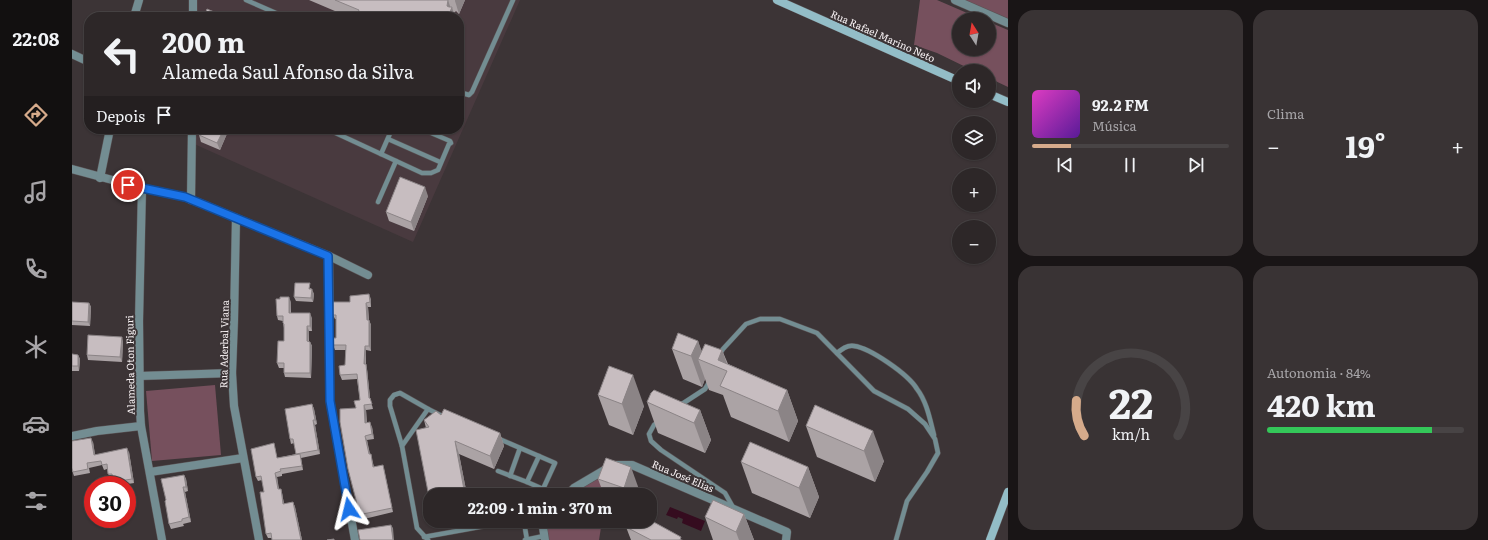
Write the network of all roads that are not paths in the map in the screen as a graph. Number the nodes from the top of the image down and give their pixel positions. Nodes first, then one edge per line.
1 (138, 0) edge
2 (193, 0) edge
3 (246, 0) edge
4 (513, 0) edge
5 (777, 0) edge
6 (955, 0) edge
7 (135, 12) edge
8 (193, 12) edge
9 (274, 12) edge
10 (1008, 23) edge
11 (72, 54) edge
12 (84, 60) edge
13 (952, 77) edge
14 (464, 94) edge
15 (996, 97) edge
16 (1008, 102) edge
17 (109, 134) edge
18 (192, 134) edge
19 (338, 134) edge
20 (390, 134) edge
21 (434, 134) edge
22 (388, 139) junction
23 (381, 154) junction
24 (396, 161) junction
25 (440, 162) junction
26 (72, 169) edge
27 (100, 178) junction
28 (142, 188) junction
29 (191, 200) junction
30 (378, 202) dead end
31 (236, 218) junction
32 (328, 256) junction
33 (368, 275) dead end
34 (837, 353) junction
35 (715, 362) edge
36 (232, 373) junction
37 (139, 376) junction
38 (711, 378) edge
39 (428, 409) junction
40 (674, 410) edge
41 (442, 415) edge
42 (662, 418) edge
43 (141, 426) junction
44 (72, 436) edge
45 (492, 436) edge
46 (935, 439) junction
47 (402, 446) junction
48 (520, 448) junction
49 (539, 456) junction
50 (243, 458) junction
51 (498, 471) dead end
52 (150, 472) junction
53 (510, 476) junction
54 (527, 482) junction
55 (574, 488) edge
56 (1008, 492) edge
57 (735, 510) junction
58 (479, 528) edge
59 (524, 528) edge
60 (543, 528) edge
61 (544, 538) edge
62 (425, 539) edge
63 (162, 540) edge
64 (259, 540) edge
65 (355, 540) edge
66 (526, 540) edge
67 (786, 540) edge
68 (896, 540) edge
69 (990, 540) edge

1 - 7 street
2 - 8 street
3 - 9 lane
4 - 14 lane
5 - 13 street, Rua Rafael Marino Neto
6 - 10 street
11 - 12 street
15 - 16 street
17 - 27 street
18 - 29 street
19 - 23 lane
20 - 22 lane
21 - 25 lane
22 - 23 lane
22 - 25 lane
23 - 24 lane
24 - 25 lane
24 - 30 lane
26 - 27 street
27 - 28 street
28 - 29 street
28 - 37 street, Alameda Oton Figuri
29 - 31 street
31 - 32 street
31 - 36 street, Rua Aderbal Viana
32 - 33 street
32 - 65 street
34 - 35 lane
34 - 46 lane
34 - 46 lane
36 - 37 street
36 - 50 street, Rua Aderbal Viana
37 - 43 street, Alameda Oton Figuri
38 - 40 lane
39 - 41 lane
39 - 47 lane
39 - 47 lane
42 - 57 lane
43 - 44 street
43 - 52 street, Alameda Oton Figuri
45 - 48 lane
46 - 68 lane
47 - 62 lane
48 - 49 lane
48 - 53 lane
49 - 54 lane
49 - 54 lane
50 - 52 street
50 - 64 street, Rua Aderbal Viana
51 - 53 lane
52 - 63 street, Alameda Oton Figuri
53 - 54 lane
55 - 57 street, Rua José Elias
56 - 69 street
57 - 67 street, Rua José Elias
58 - 62 lane
59 - 66 lane
60 - 61 street
61 - 66 lane

